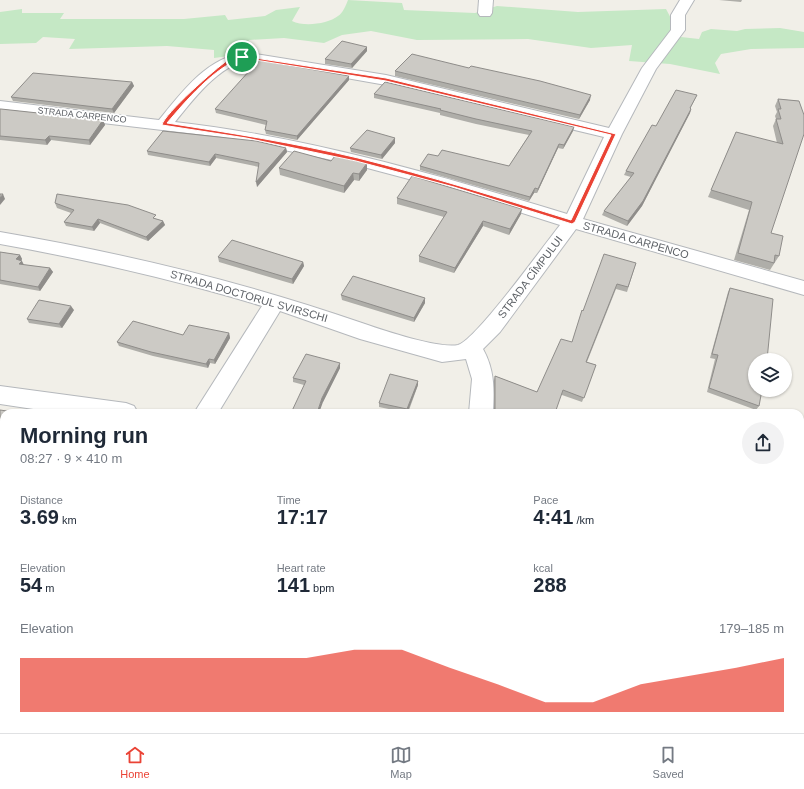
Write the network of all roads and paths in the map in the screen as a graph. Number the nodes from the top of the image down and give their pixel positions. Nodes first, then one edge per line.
1 (683, 7) edge
2 (0, 106) edge
3 (164, 124) junction
4 (614, 134) junction
5 (572, 222) junction
6 (0, 238) edge
7 (804, 288) edge
8 (275, 302) junction
9 (471, 348) junction
10 (0, 395) edge
11 (98, 409) edge
12 (208, 409) edge
13 (481, 409) edge

1 - 4 street, STRADA CÎMPULUI
2 - 3 street, STRADA CARPENCO
3 - 4 street
3 - 5 street, STRADA CARPENCO
4 - 5 street, STRADA CÎMPULUI
5 - 7 street, STRADA CARPENCO
5 - 9 street, STRADA CÎMPULUI
6 - 8 street, STRADA DOCTORUL SVIRSCHI
8 - 9 street, STRADA DOCTORUL SVIRSCHI
8 - 12 street
9 - 13 street
10 - 11 street

